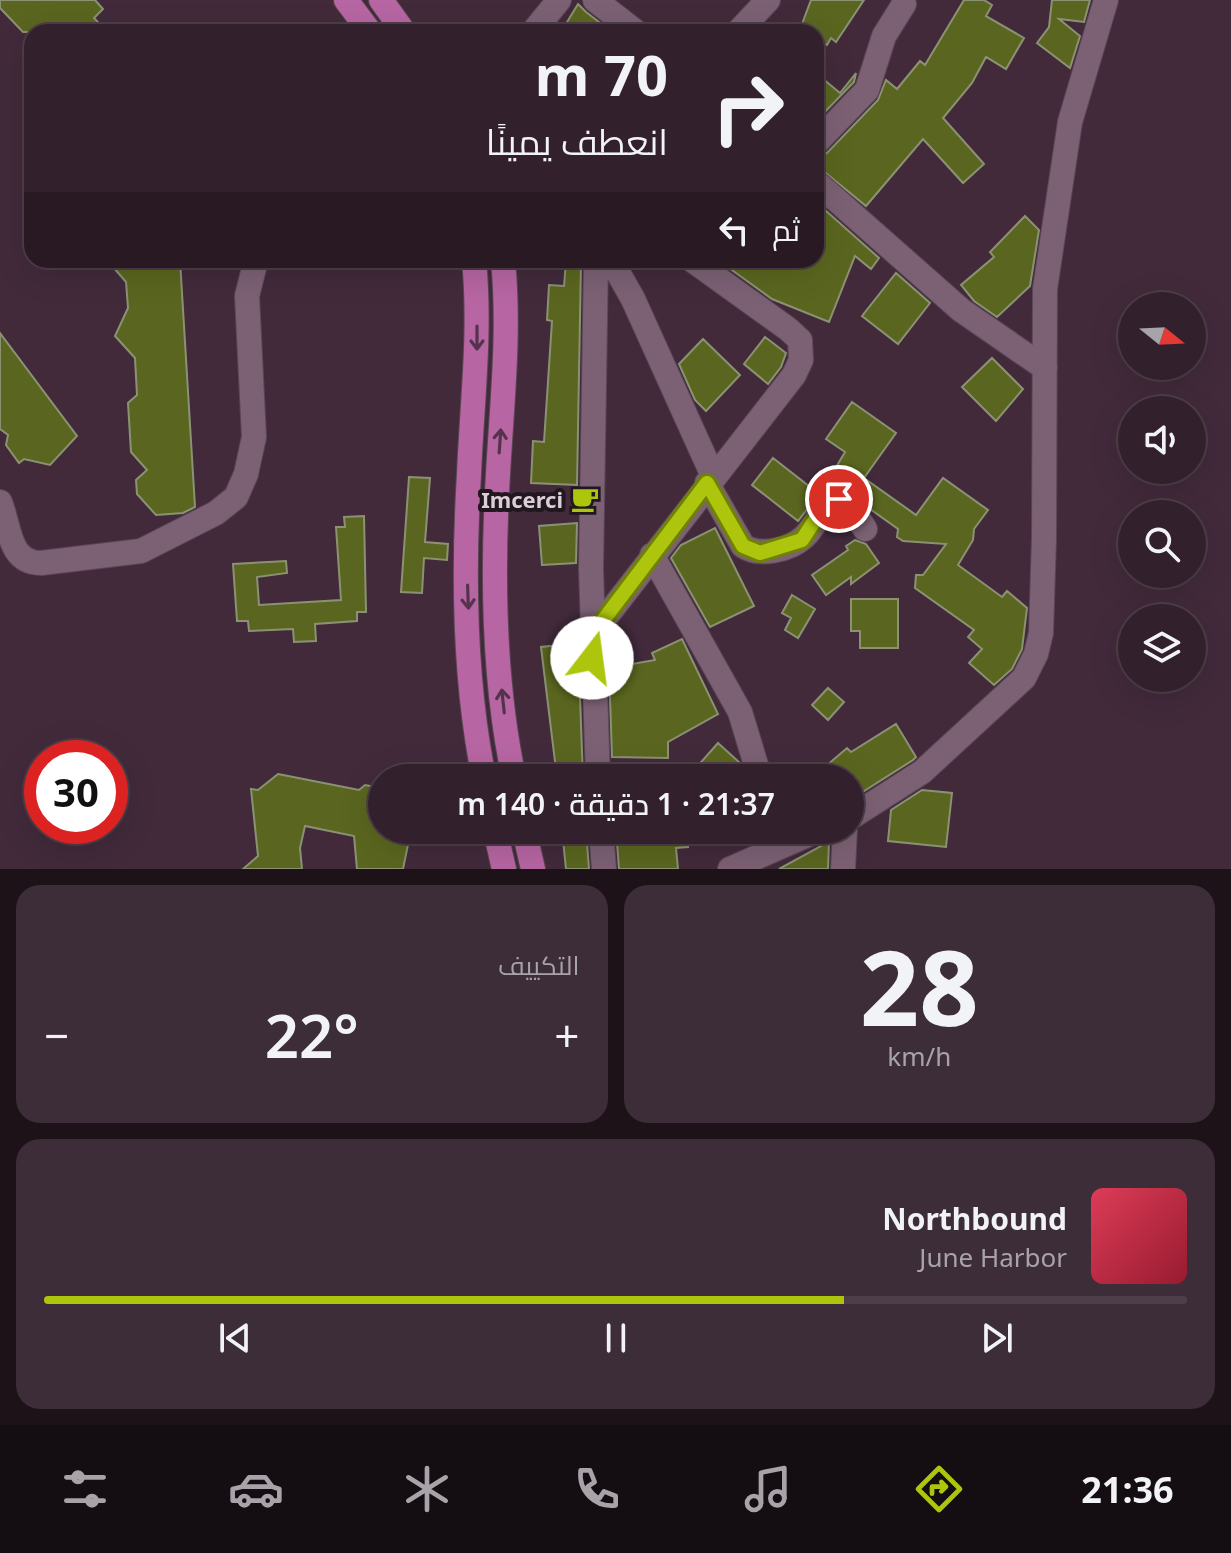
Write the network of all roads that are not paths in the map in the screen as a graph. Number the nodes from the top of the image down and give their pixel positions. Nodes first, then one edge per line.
1 (346, 0) edge
2 (381, 0) edge
3 (559, 0) edge
4 (595, 0) edge
5 (768, 0) edge
6 (1106, 0) edge
7 (904, 4) dead end
8 (364, 24) edge
9 (398, 24) edge
10 (540, 24) edge
11 (626, 24) edge
12 (746, 24) edge
13 (824, 135) edge
14 (824, 189) edge
15 (254, 268) edge
16 (474, 268) edge
17 (503, 268) edge
18 (596, 268) edge
19 (616, 268) edge
20 (703, 268) edge
21 (1045, 368) junction
22 (710, 480) junction
23 (0, 502) edge
24 (865, 529) dead end
25 (652, 555) junction
26 (592, 635) junction
27 (482, 764) edge
28 (512, 764) edge
29 (597, 764) edge
30 (756, 764) edge
31 (864, 809) edge
32 (498, 844) edge
33 (527, 844) edge
34 (602, 844) edge
35 (768, 844) edge
36 (844, 844) edge
37 (739, 866) edge
38 (504, 869) edge
39 (533, 869) edge
40 (604, 869) edge
41 (843, 869) edge

1 - 8 main road
2 - 9 main road
3 - 10 street
4 - 11 street
5 - 12 street
6 - 21 street
7 - 13 street
14 - 21 street
15 - 23 street
16 -> 27 main road
28 -> 17 main road
18 - 26 street
19 - 22 street
20 - 22 street
21 - 31 street
22 - 24 street
22 - 25 street
25 - 26 street
25 - 30 street
26 - 29 street
32 - 38 main road
33 - 39 main road
34 - 40 street
35 - 37 street
36 - 41 street

